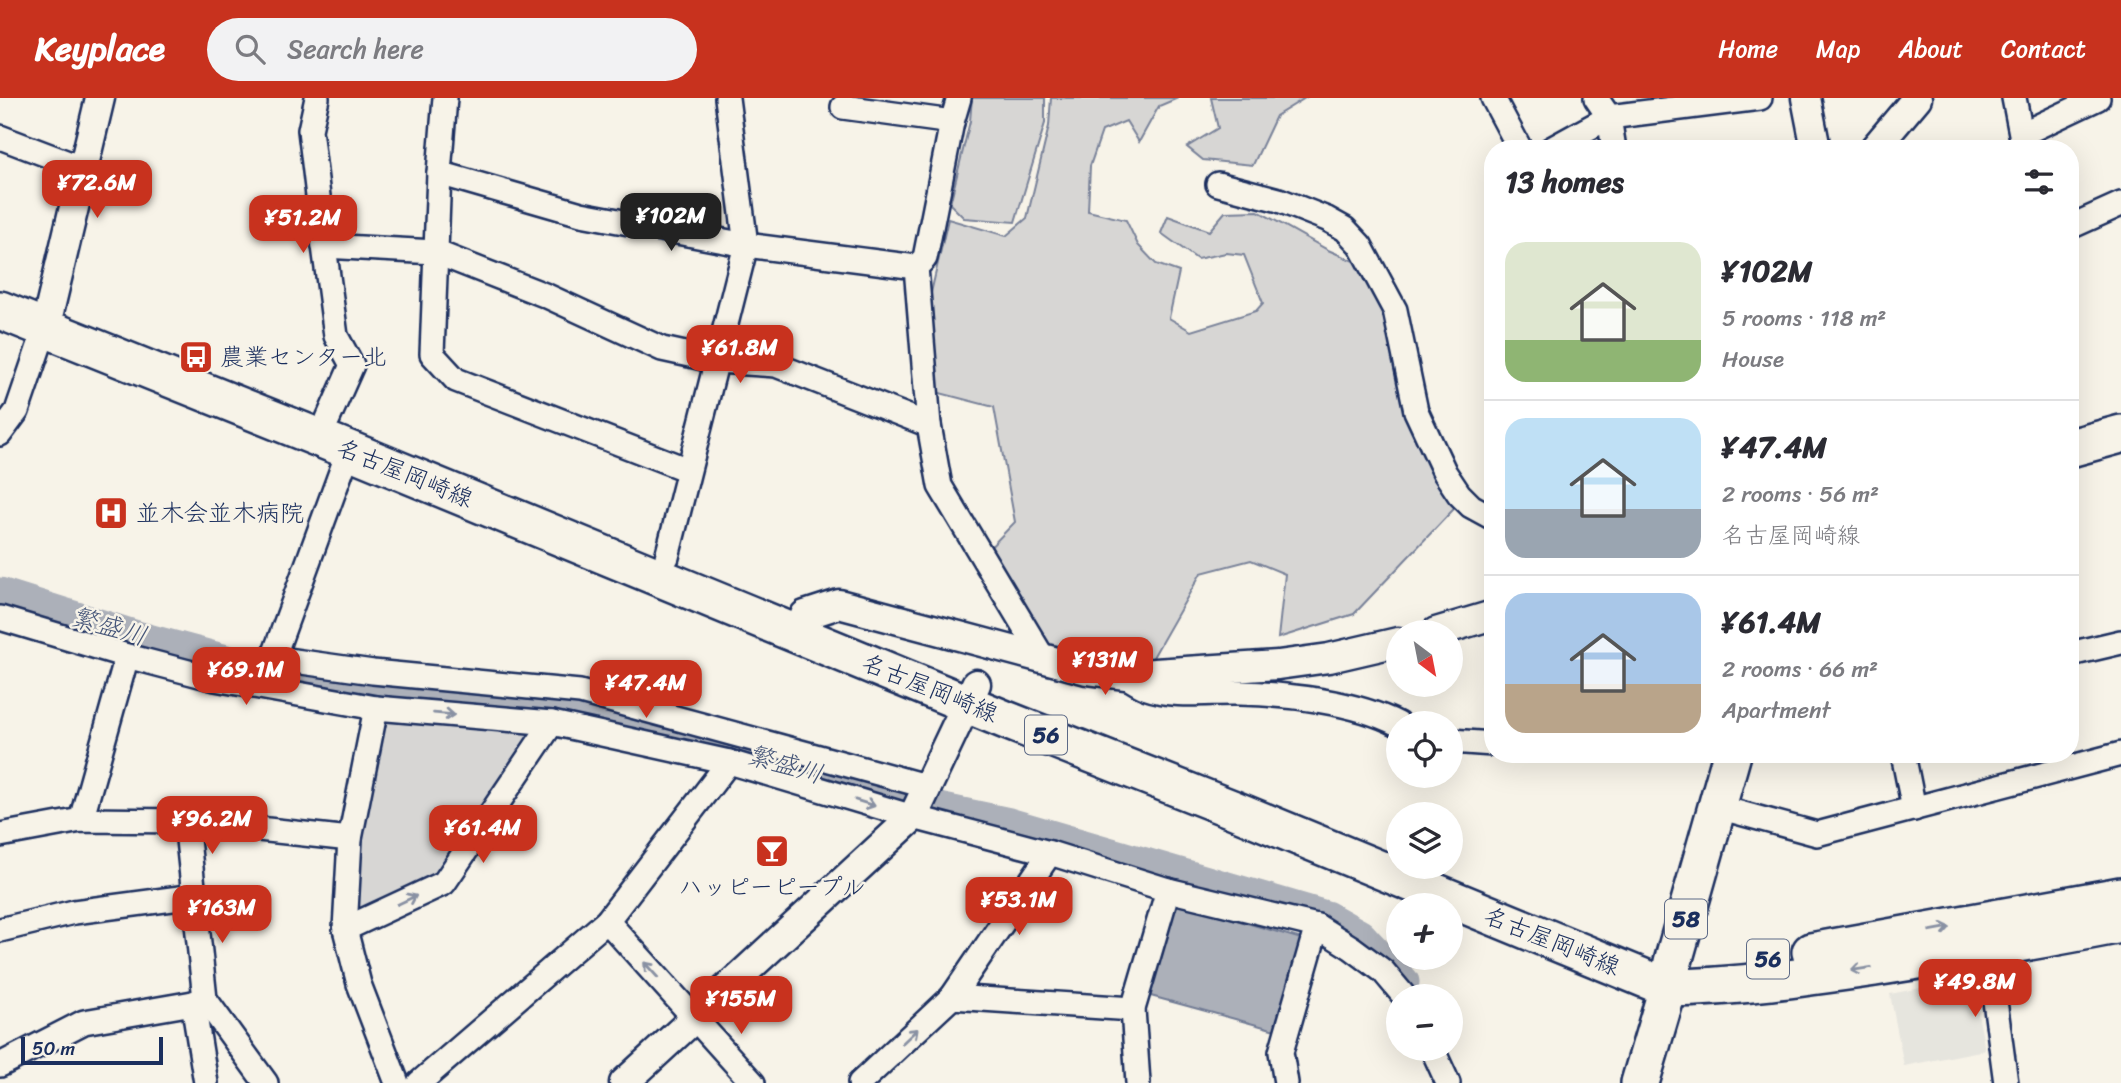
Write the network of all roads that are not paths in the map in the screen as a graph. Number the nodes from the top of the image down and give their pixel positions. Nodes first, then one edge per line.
1 (100, 98) edge
2 (317, 98) edge
3 (445, 98) edge
4 (727, 98) edge
5 (959, 98) edge
6 (1493, 98) edge
7 (1760, 98) edge
8 (1806, 98) edge
9 (1917, 98) edge
10 (2014, 98) edge
11 (2098, 98) edge
12 (843, 107) dead end
13 (1602, 108) edge
14 (952, 122) junction
15 (0, 137) edge
16 (1515, 140) edge
17 (1562, 140) edge
18 (1611, 140) edge
19 (1814, 140) edge
20 (1882, 140) edge
21 (2023, 140) edge
22 (2025, 140) edge
23 (84, 169) junction
24 (439, 173) junction
25 (1218, 184) dead end
26 (2121, 204) edge
27 (2079, 223) edge
28 (746, 245) junction
29 (324, 246) junction
30 (435, 252) junction
31 (916, 267) junction
32 (0, 289) edge
33 (0, 310) edge
34 (48, 319) junction
35 (717, 361) junction
36 (328, 419) junction
37 (929, 425) junction
38 (0, 433) edge
39 (2121, 433) edge
40 (2079, 445) edge
41 (349, 450) junction
42 (688, 470) junction
43 (1484, 513) edge
44 (667, 557) junction
45 (805, 615) junction
46 (0, 618) edge
47 (1484, 618) edge
48 (1463, 624) edge
49 (2121, 642) edge
50 (1386, 645) edge
51 (2079, 652) edge
52 (127, 656) junction
53 (1043, 658) junction
54 (1124, 675) junction
55 (972, 694) junction
56 (376, 708) junction
57 (1386, 718) edge
58 (552, 723) junction
59 (1463, 742) edge
60 (1484, 743) edge
61 (2121, 754) edge
62 (729, 762) junction
63 (1730, 763) edge
64 (1905, 763) edge
65 (929, 787) junction
66 (1718, 807) junction
67 (1914, 808) junction
68 (914, 816) junction
69 (81, 820) junction
70 (186, 821) junction
71 (0, 835) edge
72 (350, 839) junction
73 (1386, 850) edge
74 (1050, 853) junction
75 (1460, 879) edge
76 (1168, 890) junction
77 (195, 896) junction
78 (2121, 896) edge
79 (607, 921) junction
80 (2121, 924) edge
81 (1317, 926) junction
82 (345, 929) junction
83 (0, 930) edge
84 (1988, 949) junction
85 (1671, 975) junction
86 (1394, 984) edge
87 (951, 997) junction
88 (199, 1001) junction
89 (1133, 1009) junction
90 (695, 1019) junction
91 (1438, 1061) edge
92 (0, 1065) edge
93 (206, 1083) edge
94 (266, 1083) edge
95 (397, 1083) edge
96 (419, 1083) edge
97 (624, 1083) edge
98 (753, 1083) edge
99 (860, 1083) edge
100 (1138, 1083) edge
101 (1286, 1083) edge
102 (1448, 1083) edge
103 (1640, 1083) edge
104 (2006, 1083) edge

1 - 23 street
2 - 29 street
3 - 24 street
4 - 28 street
5 - 14 street
6 - 16 street
7 - 13 street
8 - 19 street
9 - 20 street
10 - 21 street
11 - 22 street
12 - 14 street
13 - 17 street
13 - 18 street
14 - 31 street
15 - 23 street
23 - 34 street
24 - 28 street
24 - 30 street
25 - 43 street
26 - 27 street
28 - 31 street
28 - 35 street
29 - 30 street
29 - 36 street
30 - 35 street
30 - 42 street
31 - 37 street
32 - 34 main road, 名古屋岡崎線 / 56
33 - 34 main road, 名古屋岡崎線 / 56
34 - 36 main road, 名古屋岡崎線 / 56
34 - 38 street
34 - 41 main road, 名古屋岡崎線 / 56
35 - 37 street
35 - 42 street
36 - 44 main road, 名古屋岡崎線 / 56
37 - 53 street
39 - 40 main road
41 - 55 main road, 名古屋岡崎線 / 56
41 - 65 street
42 - 44 street
44 - 45 main road, 名古屋岡崎線 / 56
45 - 53 street
45 - 55 main road, 名古屋岡崎線 / 56
46 - 52 street
47 - 48 street
49 - 51 street
50 - 54 street
52 - 56 street
52 - 69 street
53 - 54 street
54 - 57 street
55 - 65 street
55 - 73 main road, 名古屋岡崎線 / 56
55 - 85 main road, 名古屋岡崎線 / 56
56 -> 58 street
56 - 72 street
58 - 62 street
82 -> 58 street
59 - 60 street
61 - 67 street
62 -> 68 street
62 - 79 street
63 - 66 main road, 58
64 - 67 street
65 - 68 street
66 - 67 street
66 - 85 main road, 58
68 - 74 street
68 - 90 street
69 - 70 street
69 - 71 street
70 - 72 street
70 - 77 street
72 - 82 street
74 - 76 street
74 - 87 street
75 - 85 main road, 名古屋岡崎線 / 56
76 - 81 street
76 - 89 street
77 - 83 street
77 - 88 street
85 -> 78 main road, 名古屋岡崎線 / 56
90 -> 79 street
79 - 96 street
80 - 84 main road, 名古屋岡崎線 / 56
81 - 86 street
81 - 101 street
82 - 95 street
84 -> 85 main road, 名古屋岡崎線 / 56
84 - 104 street
85 - 103 main road, 58
87 - 89 street
99 -> 87 street
88 - 92 street
88 - 93 street
88 - 94 street
89 - 100 street
90 - 97 street
90 - 98 street
91 - 102 street

